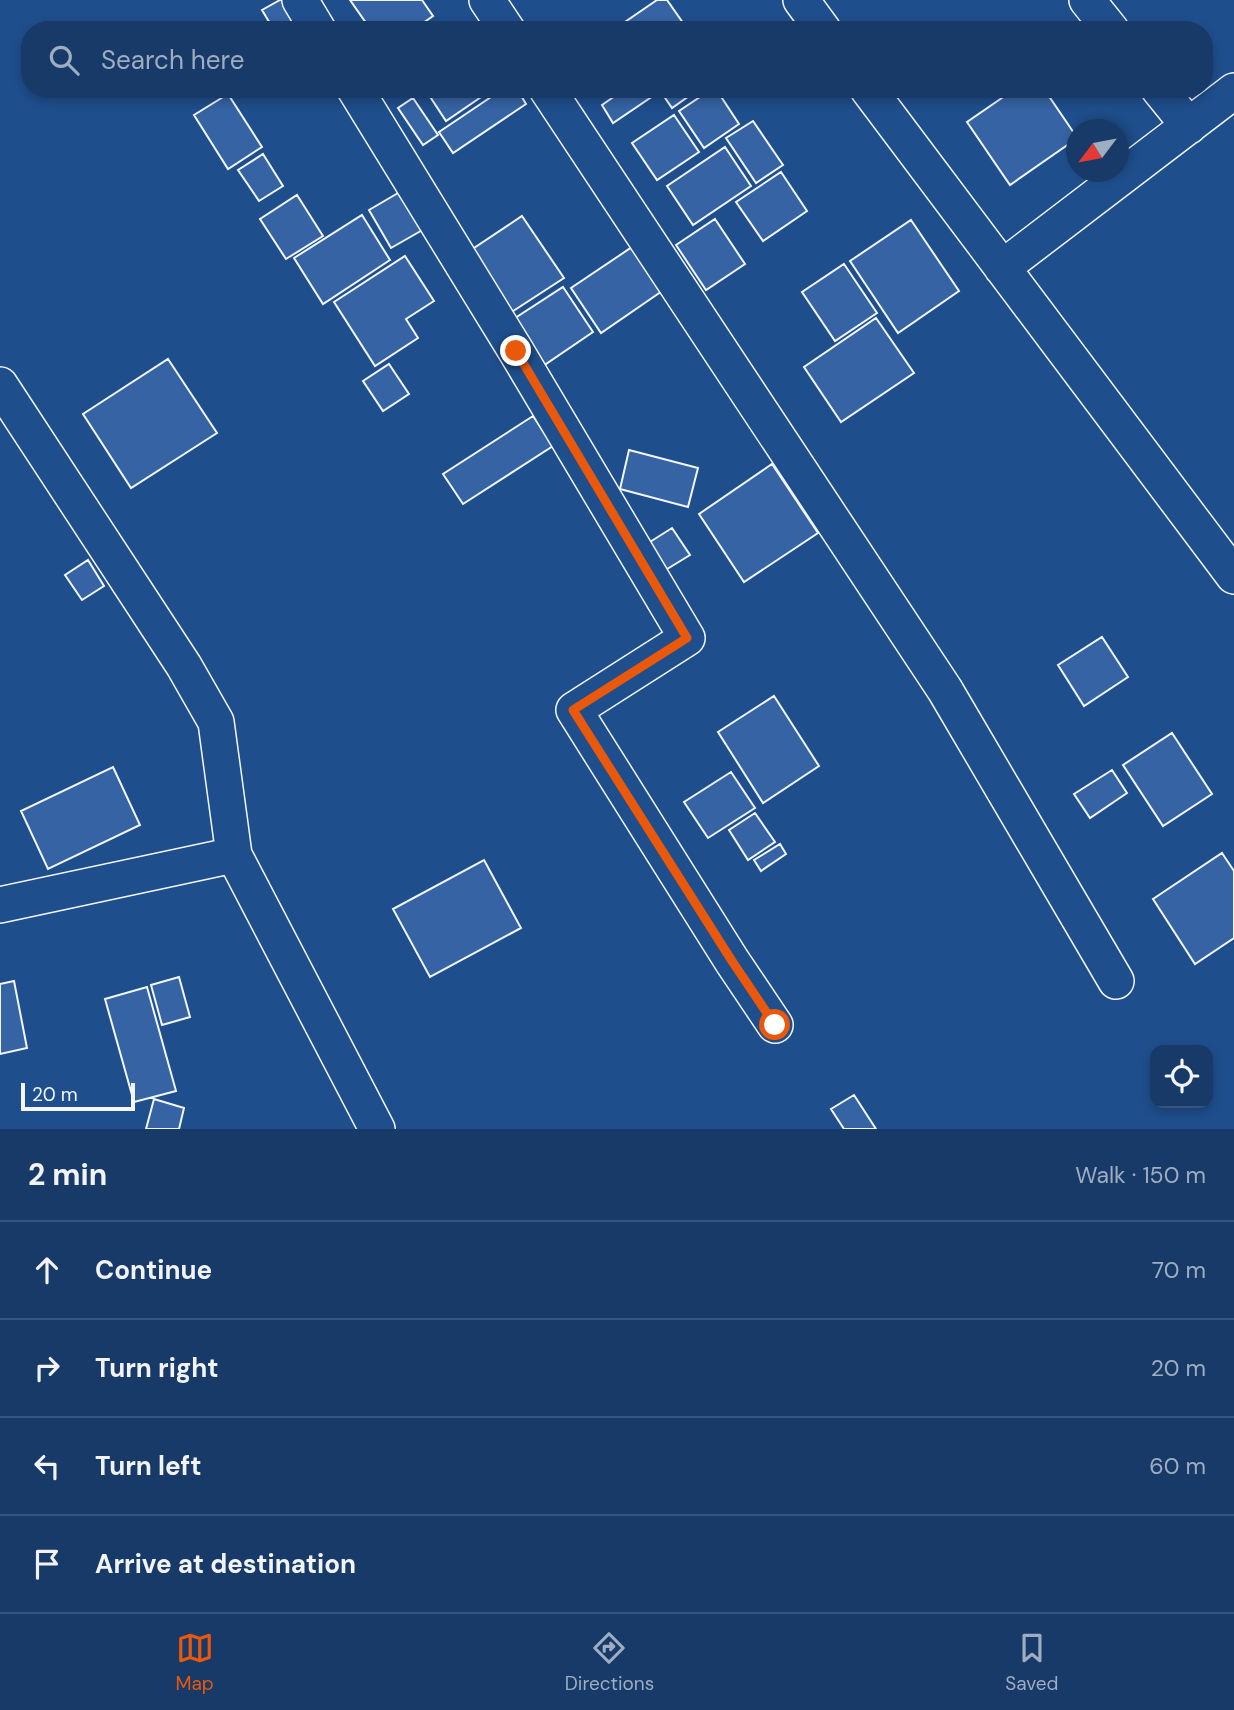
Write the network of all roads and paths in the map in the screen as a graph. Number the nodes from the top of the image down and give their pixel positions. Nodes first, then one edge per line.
1 (300, 0) edge
2 (486, 0) edge
3 (801, 0) edge
4 (1087, 0) edge
5 (313, 21) edge
6 (501, 21) edge
7 (816, 21) edge
8 (1104, 21) edge
9 (1234, 91) edge
10 (361, 98) edge
11 (553, 98) edge
12 (875, 98) edge
13 (1166, 98) edge
14 (1189, 126) junction
15 (1002, 268) junction
16 (0, 384) edge
17 (1234, 576) edge
18 (234, 855) junction
19 (0, 905) edge
20 (1116, 981) dead end
21 (775, 1025) dead end
22 (377, 1129) edge

1 - 5 street
2 - 6 street
3 - 7 street
4 - 8 street
9 - 14 street
10 - 21 street
11 - 20 street
12 - 15 street
13 - 14 street
14 - 15 street
15 - 17 street
16 - 18 street
18 - 19 street
18 - 22 street

